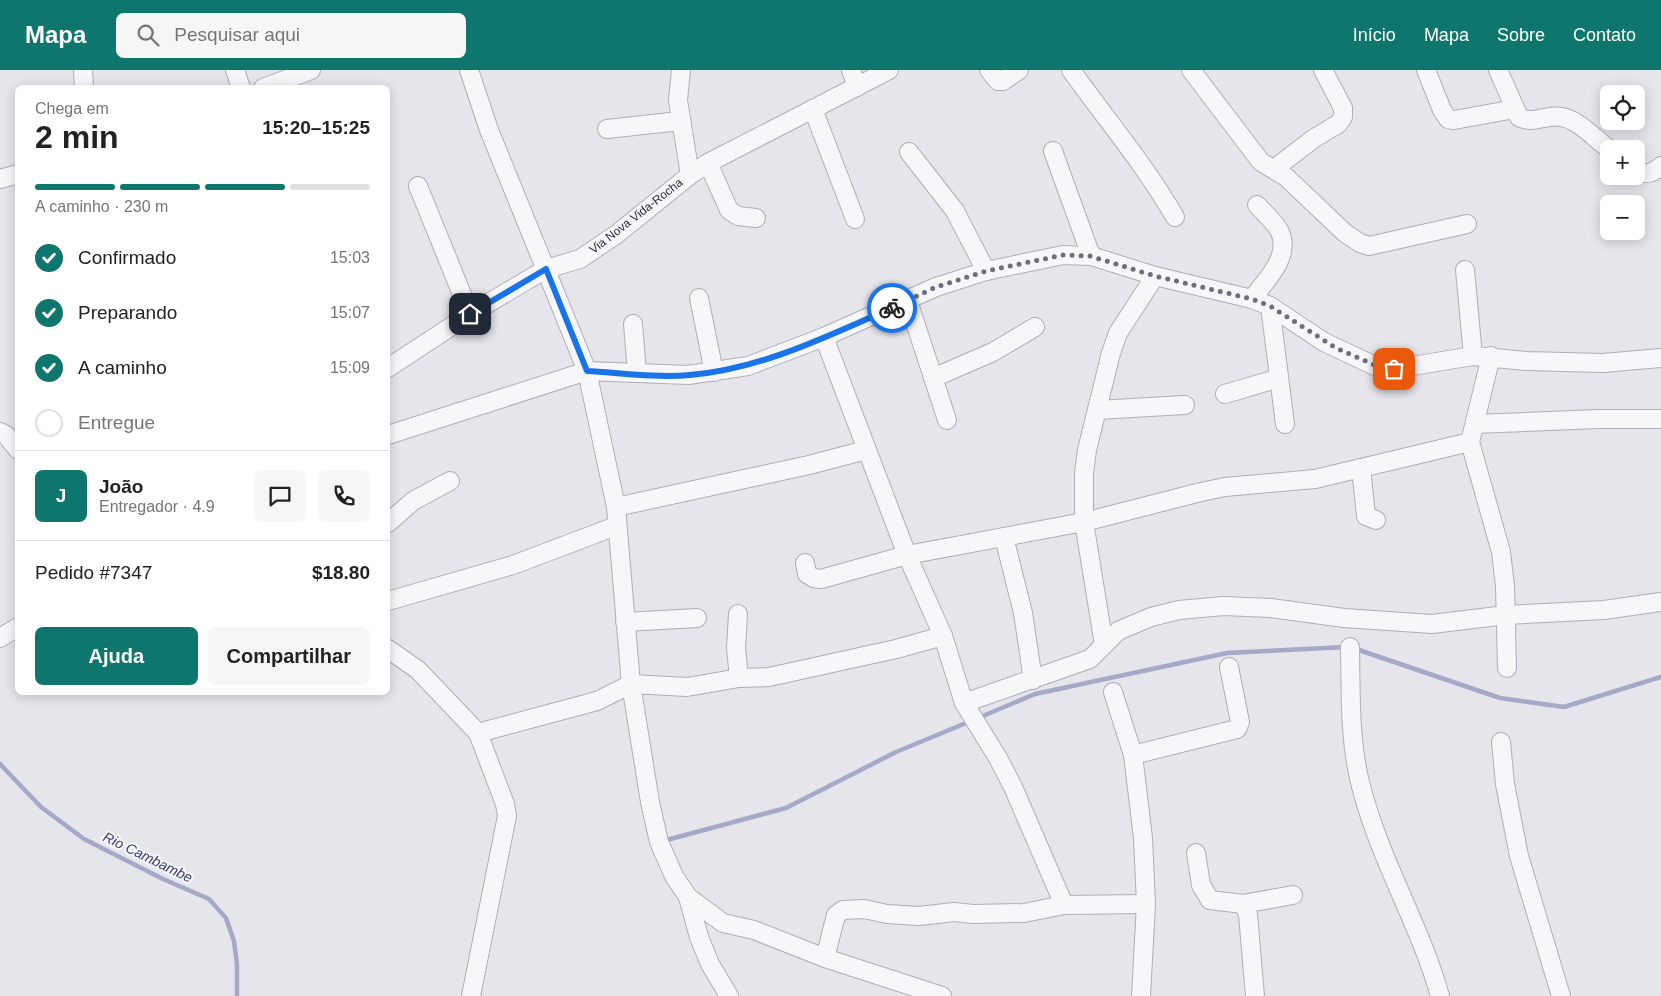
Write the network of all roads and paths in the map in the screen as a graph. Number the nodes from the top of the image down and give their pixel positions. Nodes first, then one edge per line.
1 (83, 70) edge
2 (235, 70) edge
3 (311, 70) edge
4 (469, 70) edge
5 (681, 70) edge
6 (851, 70) edge
7 (888, 70) edge
8 (989, 70) edge
9 (1019, 70) edge
10 (1071, 70) edge
11 (1191, 70) edge
12 (1323, 70) edge
13 (1426, 70) edge
14 (1498, 70) edge
15 (84, 85) edge
16 (240, 85) edge
17 (271, 85) edge
18 (857, 87) junction
19 (813, 109) junction
20 (1515, 109) junction
21 (680, 121) junction
22 (607, 129) dead end
23 (1600, 142) edge
24 (1053, 151) dead end
25 (909, 152) dead end
26 (708, 164) junction
27 (1661, 166) edge
28 (1274, 169) junction
29 (1645, 173) edge
30 (15, 175) edge
31 (690, 175) junction
32 (0, 179) edge
33 (418, 186) dead end
34 (1257, 205) dead end
35 (1174, 217) dead end
36 (756, 218) dead end
37 (855, 219) dead end
38 (1467, 224) dead end
39 (1090, 256) junction
40 (546, 269) junction
41 (1465, 270) dead end
42 (986, 271) junction
43 (1155, 276) junction
44 (699, 298) dead end
45 (1252, 299) junction
46 (908, 301) junction
47 (1270, 306) junction
48 (470, 314) junction
49 (633, 324) dead end
50 (1036, 327) dead end
51 (824, 337) junction
52 (1473, 356) junction
53 (1491, 356) junction
54 (1661, 358) edge
55 (390, 367) edge
56 (587, 371) junction
57 (714, 372) junction
58 (637, 373) junction
59 (933, 378) junction
60 (1279, 378) junction
61 (1225, 394) dead end
62 (1185, 405) dead end
63 (1097, 410) junction
64 (1661, 419) edge
65 (947, 420) dead end
66 (1285, 424) dead end
67 (1475, 424) junction
68 (0, 432) edge
69 (390, 434) edge
70 (1470, 442) junction
71 (15, 446) edge
72 (866, 450) junction
73 (1361, 468) junction
74 (450, 481) dead end
75 (616, 508) junction
76 (1376, 520) dead end
77 (390, 521) edge
78 (1084, 522) junction
79 (616, 526) junction
80 (1004, 537) junction
81 (907, 555) junction
82 (804, 563) dead end
83 (390, 599) edge
84 (1661, 602) edge
85 (738, 614) dead end
86 (1506, 615) junction
87 (697, 618) dead end
88 (625, 622) junction
89 (15, 629) edge
90 (943, 636) junction
91 (0, 638) edge
92 (1104, 645) junction
93 (1350, 647) dead end
94 (390, 651) edge
95 (1230, 667) dead end
96 (1507, 668) dead end
97 (739, 678) junction
98 (1033, 680) junction
99 (631, 684) junction
100 (1114, 692) dead end
101 (964, 704) junction
102 (478, 733) junction
103 (1501, 742) dead end
104 (1133, 755) junction
105 (1196, 852) dead end
106 (1292, 895) dead end
107 (688, 897) junction
108 (1146, 904) junction
109 (1243, 904) junction
110 (1064, 905) junction
111 (825, 958) junction
112 (470, 996) edge
113 (729, 996) edge
114 (942, 996) edge
115 (1141, 996) edge
116 (1255, 996) edge
117 (1440, 996) edge
118 (1561, 996) edge

1 - 15 street
2 - 16 street
3 - 17 street
4 - 40 street
5 - 21 street
6 - 18 street
7 - 18 street, Via Nova Vida-Rocha
8 - 9 street
10 - 35 street
11 - 28 street
12 - 28 street
13 - 20 street
14 - 20 street
18 - 19 street, Via Nova Vida-Rocha
19 - 26 street, Via Nova Vida-Rocha
19 - 37 street
20 - 23 street
21 - 22 street
21 - 31 street
24 - 39 street
25 - 42 street
26 - 31 street, Via Nova Vida-Rocha
26 - 36 street
27 - 29 street
28 - 38 street
30 - 32 street
31 - 40 street, Via Nova Vida-Rocha
33 - 48 street
34 - 45 street
39 - 42 street
39 - 43 street
40 - 48 street, Via Nova Vida-Rocha
40 - 56 street
41 - 52 street
42 - 46 street
43 - 45 street
43 - 63 street
44 - 57 street
45 - 47 street
46 - 51 street
46 - 59 street
47 - 52 street
47 - 60 street
48 - 55 street, Via Nova Vida-Rocha
49 - 58 street
50 - 59 street
51 - 57 street
51 - 72 street
52 - 53 street
53 - 54 street
53 - 67 street
56 - 58 street
56 - 69 street
56 - 75 street
57 - 58 street
59 - 65 street
60 - 61 street
60 - 66 street
62 - 63 street
63 - 78 street
64 - 67 street
67 - 70 street
68 - 71 street
70 - 73 street
70 - 86 street
72 - 75 street
72 - 81 street
73 - 76 street
73 - 78 street
74 - 77 street
75 - 79 street
78 - 80 street
78 - 92 street
79 - 83 street
79 - 88 street
80 - 81 street
80 - 98 street
81 - 82 street
81 - 90 street
84 - 86 street
85 - 97 street
86 - 92 street
86 - 96 street
87 - 88 street
88 - 99 street
89 - 91 street
90 - 97 street
90 - 101 street
92 - 98 street
93 - 117 street
94 - 102 street
95 - 104 street
97 - 99 street
98 - 101 street
99 - 102 street
99 - 107 street
100 - 104 street
101 - 110 street
102 - 112 street
103 - 118 street
104 - 108 street
105 - 109 street
106 - 109 street
107 - 111 street
107 - 113 street
108 - 110 street
108 - 115 street
109 - 116 street
110 - 111 street
111 - 114 street

